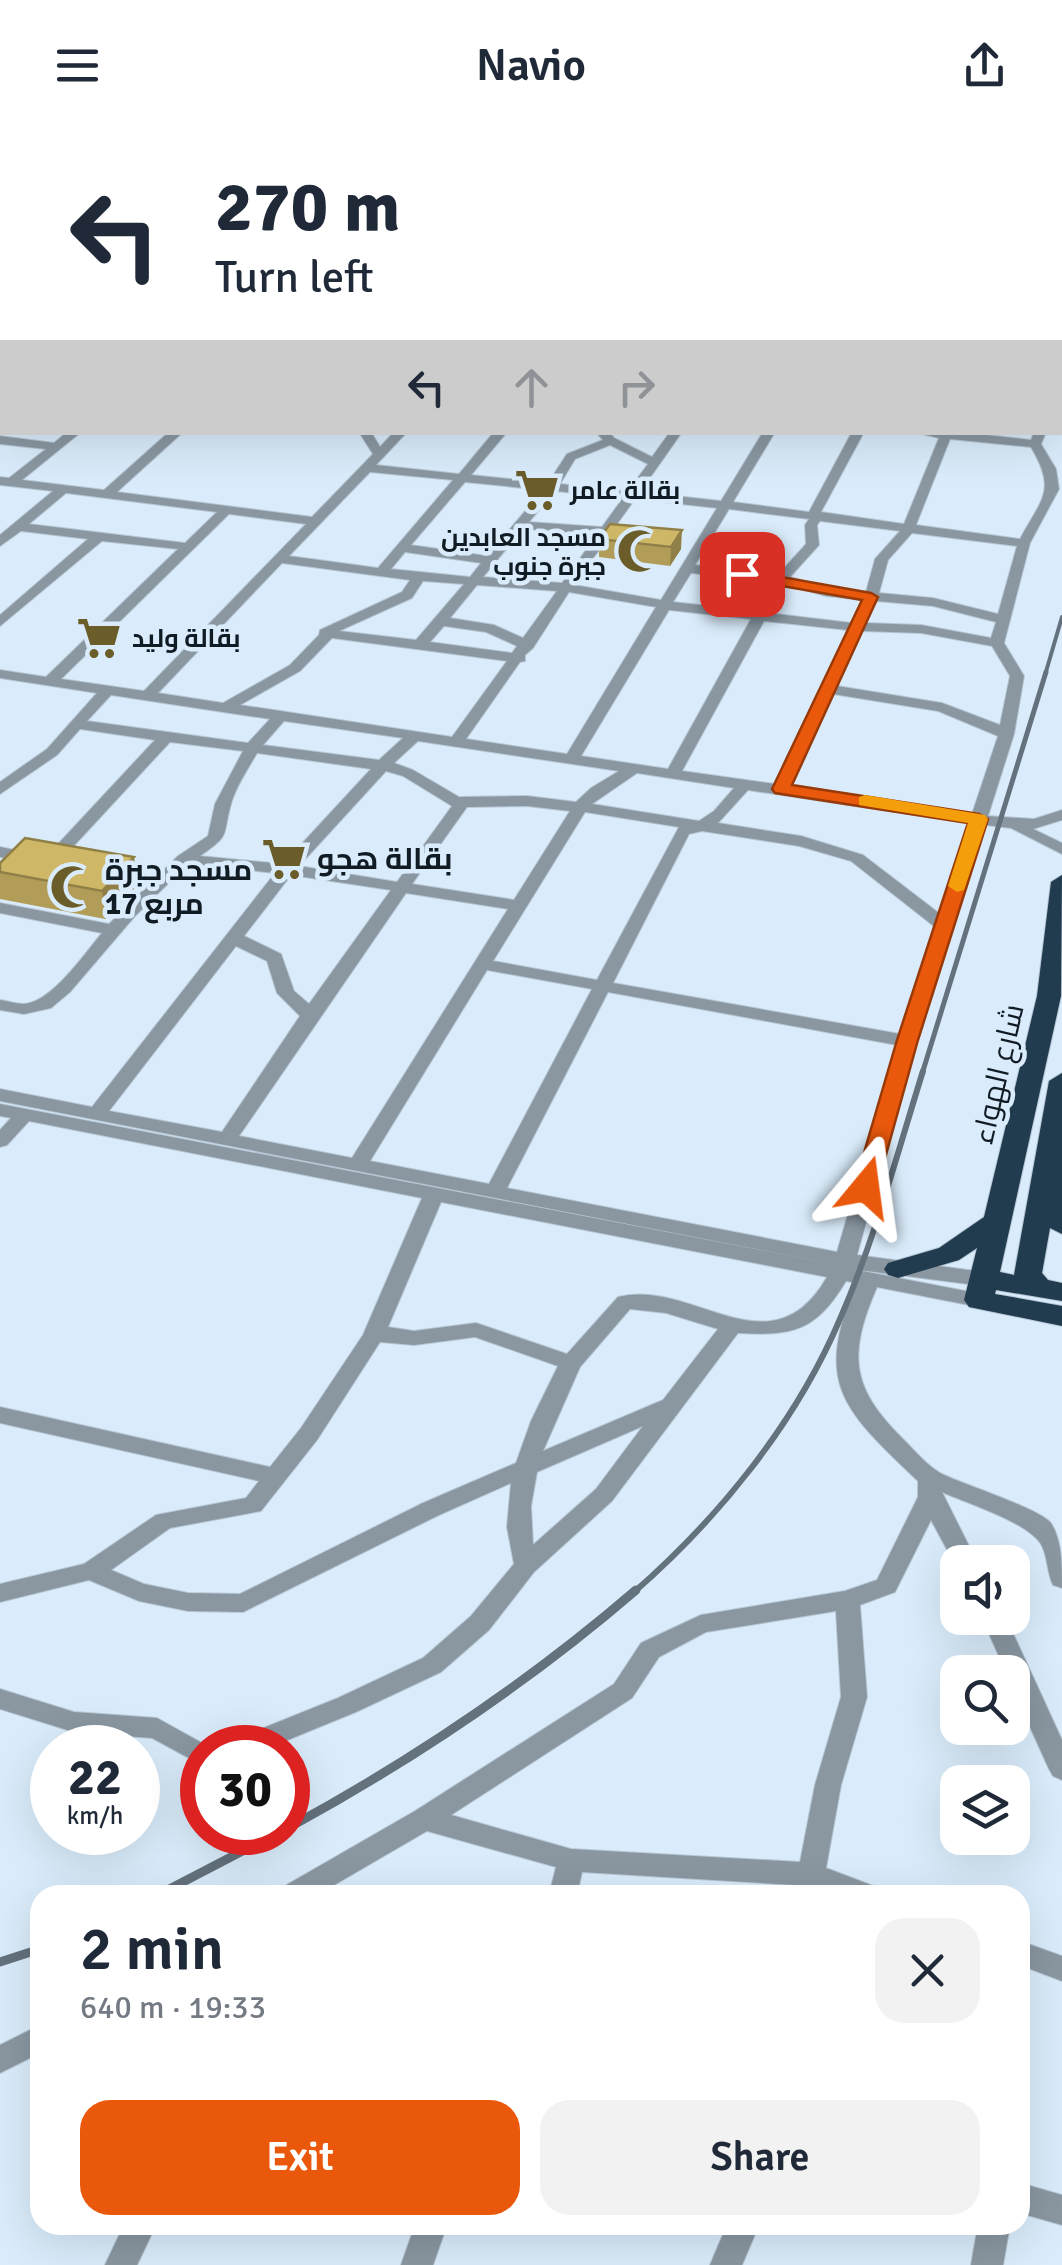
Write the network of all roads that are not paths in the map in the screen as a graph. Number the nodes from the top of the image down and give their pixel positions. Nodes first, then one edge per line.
1 (71, 435) edge
2 (173, 435) edge
3 (368, 435) edge
4 (397, 435) edge
5 (499, 435) edge
6 (674, 435) edge
7 (767, 435) edge
8 (856, 435) edge
9 (947, 435) edge
10 (970, 435) edge
11 (606, 437) edge
12 (1037, 438) edge
13 (0, 440) edge
14 (57, 447) junction
15 (380, 454) junction
16 (654, 462) junction
17 (370, 468) junction
18 (463, 478) junction
19 (6, 481) edge
20 (553, 486) junction
21 (64, 489) junction
22 (106, 494) junction
23 (631, 495) junction
24 (727, 505) junction
25 (226, 510) junction
26 (817, 516) junction
27 (316, 521) junction
28 (520, 525) junction
29 (18, 527) junction
30 (606, 531) junction
31 (907, 531) junction
32 (625, 533) edge
33 (98, 537) junction
34 (681, 540) edge
35 (0, 542) edge
36 (700, 543) junction
37 (1024, 544) junction
38 (190, 547) junction
39 (402, 548) junction
40 (280, 559) junction
41 (490, 560) junction
42 (685, 568) junction
43 (384, 569) junction
44 (420, 576) junction
45 (781, 579) junction
46 (473, 582) junction
47 (564, 587) junction
48 (871, 597) junction
49 (665, 605) junction
50 (759, 617) junction
51 (441, 620) junction
52 (1005, 620) junction
53 (0, 622) edge
54 (854, 627) junction
55 (325, 633) junction
56 (997, 643) junction
57 (420, 645) junction
58 (524, 652) junction
59 (0, 675) edge
60 (49, 682) junction
61 (828, 689) junction
62 (108, 690) junction
63 (147, 696) junction
64 (226, 707) junction
65 (281, 715) junction
66 (80, 725) junction
67 (1006, 734) junction
68 (415, 735) junction
69 (168, 736) junction
70 (456, 742) junction
71 (252, 748) junction
72 (572, 758) junction
73 (386, 766) junction
74 (636, 767) junction
75 (673, 772) junction
76 (745, 784) junction
77 (0, 788) edge
78 (781, 789) junction
79 (462, 803) junction
80 (580, 807) junction
81 (1062, 815) edge
82 (979, 819) junction
83 (1003, 823) junction
84 (706, 826) junction
85 (1062, 849) edge
86 (0, 852) edge
87 (184, 859) junction
88 (287, 869) junction
89 (131, 875) edge
90 (163, 881) junction
91 (1062, 882) edge
92 (402, 887) junction
93 (520, 906) junction
94 (2, 911) edge
95 (945, 926) junction
96 (113, 930) junction
97 (234, 938) junction
98 (481, 964) junction
99 (600, 984) junction
100 (0, 1005) edge
101 (310, 1015) junction
102 (908, 1040) junction
103 (1062, 1081) edge
104 (0, 1096) edge
105 (0, 1110) edge
106 (97, 1114) junction
107 (24, 1115) junction
108 (227, 1139) junction
109 (0, 1141) edge
110 (1049, 1164) junction
111 (357, 1166) junction
112 (494, 1192) junction
113 (433, 1196) junction
114 (996, 1222) junction
115 (1062, 1226) edge
116 (842, 1268) junction
117 (898, 1269) junction
118 (869, 1280) junction
119 (981, 1289) junction
120 (1045, 1303) edge
121 (732, 1326) junction
122 (373, 1336) junction
123 (571, 1364) junction
124 (670, 1405) junction
125 (0, 1415) edge
126 (527, 1469) junction
127 (275, 1476) junction
128 (930, 1488) junction
129 (1058, 1539) edge
130 (957, 1545) edge
131 (526, 1566) junction
132 (91, 1571) junction
133 (1062, 1579) edge
134 (0, 1593) edge
135 (847, 1600) junction
136 (1002, 1635) edge
137 (0, 1699) edge
138 (297, 1725) edge
139 (180, 1742) edge
140 (1062, 1768) edge
141 (424, 1819) junction
142 (571, 1860) junction
143 (808, 1884) edge
144 (311, 1885) edge
145 (565, 1885) edge
146 (1030, 1958) edge
147 (1062, 1969) edge
148 (30, 2044) edge
149 (0, 2060) edge
150 (1030, 2201) edge
151 (1062, 2210) edge
152 (135, 2235) edge
153 (428, 2235) edge
154 (739, 2235) edge
155 (992, 2235) edge
156 (121, 2265) edge
157 (417, 2265) edge
158 (726, 2265) edge
159 (987, 2265) edge

1 - 14 street
2 - 22 street
3 - 15 street
4 - 15 street
5 - 18 street
6 - 16 street
7 - 24 street
8 - 26 street
9 - 31 street
10 - 12 street
11 - 16 street
11 - 20 street
12 - 37 street
13 - 14 street
14 - 19 street
15 - 17 street
16 - 23 street
17 - 18 street
17 - 27 street
18 - 20 street
18 - 39 street
19 - 21 street
20 - 23 street
20 - 28 street
21 - 22 street
21 - 29 street
22 - 25 street
23 - 24 street
23 - 30 street
24 - 26 street
24 - 36 street
25 - 27 street
25 - 38 street
26 - 31 street
26 - 45 street
27 - 40 street
28 - 30 street
28 - 41 street
29 - 33 street
29 - 35 street
30 - 32 street
30 - 47 street
31 - 37 street
31 - 48 street
33 - 38 street
33 - 53 street
34 - 36 street
36 - 42 street
37 - 52 street
38 - 60 street
39 - 41 street
39 - 43 street
40 - 43 street
40 - 63 street
41 - 46 street
42 - 45 street
42 - 49 street
43 - 44 street
44 - 46 street
44 - 55 street
45 - 48 street
45 - 50 street
46 - 47 street
46 - 51 street
47 - 49 street
47 - 58 street
48 - 52 street
48 - 54 street
49 - 50 street
49 - 72 street
50 - 54 street
50 - 75 street
51 - 57 street
51 - 58 street
52 - 56 street
54 - 56 street
54 - 61 street
55 - 57 street
55 - 64 street
56 - 67 street
57 - 58 street
58 - 70 street
59 - 60 street
60 - 62 street
61 - 67 street
61 - 78 street
62 - 63 street
62 - 66 street
63 - 64 street
64 - 65 street
65 - 68 street
65 - 71 street
66 - 69 street
66 - 77 street
67 - 82 street
68 - 70 street
68 - 73 street
69 - 71 street
69 - 86 street
70 - 72 street
71 - 73 street
71 - 87 street
72 - 74 street
73 - 79 street
73 - 88 street
74 - 75 street
74 - 80 street
75 - 76 street
76 - 78 street
76 - 84 street
78 - 82 street
79 - 80 street
79 - 92 street
80 - 84 street
80 - 93 street
81 - 83 street
82 - 83 street
82 - 95 street
83 - 85 street
84 - 95 street
84 - 99 street
87 - 88 street
87 - 90 street
88 - 92 street
88 - 97 street
89 - 90 street
90 - 96 street
91 - 114 highway, شارع الهواء
92 - 93 street
92 - 101 street
93 - 98 street
94 - 96 street
95 - 102 street
96 - 100 street
97 - 101 street
97 - 106 street
98 - 99 street
98 - 111 street
99 - 102 street
99 - 112 street
101 - 108 street
102 - 116 street
103 - 110 highway
104 - 106 street
105 - 107 street
106 - 108 street
107 - 109 street
107 - 113 street
108 - 111 street
110 - 115 highway
110 - 120 highway
111 - 112 street
112 - 116 street
113 - 116 street
113 - 122 street
114 - 117 highway
114 - 119 highway, شارع الهواء
116 - 117 street
116 - 118 street
116 - 121 street
117 - 119 street
118 - 119 street
118 - 128 street
119 - 120 highway
121 - 123 street
121 - 124 street
122 - 123 street
122 - 127 street
123 - 126 street
124 - 126 street
124 - 131 street
125 - 127 street
126 - 131 street
126 - 132 street
127 - 132 street
128 - 129 street
128 - 130 street
128 - 135 street
129 - 133 street
131 - 138 street
132 - 134 street
135 - 141 street
135 - 143 street
136 - 140 street
137 - 139 street
141 - 142 street
141 - 144 street
142 - 143 street
142 - 145 street
146 - 147 street
148 - 149 street
150 - 151 street
152 - 156 street
153 - 157 street
154 - 158 street
155 - 159 street

